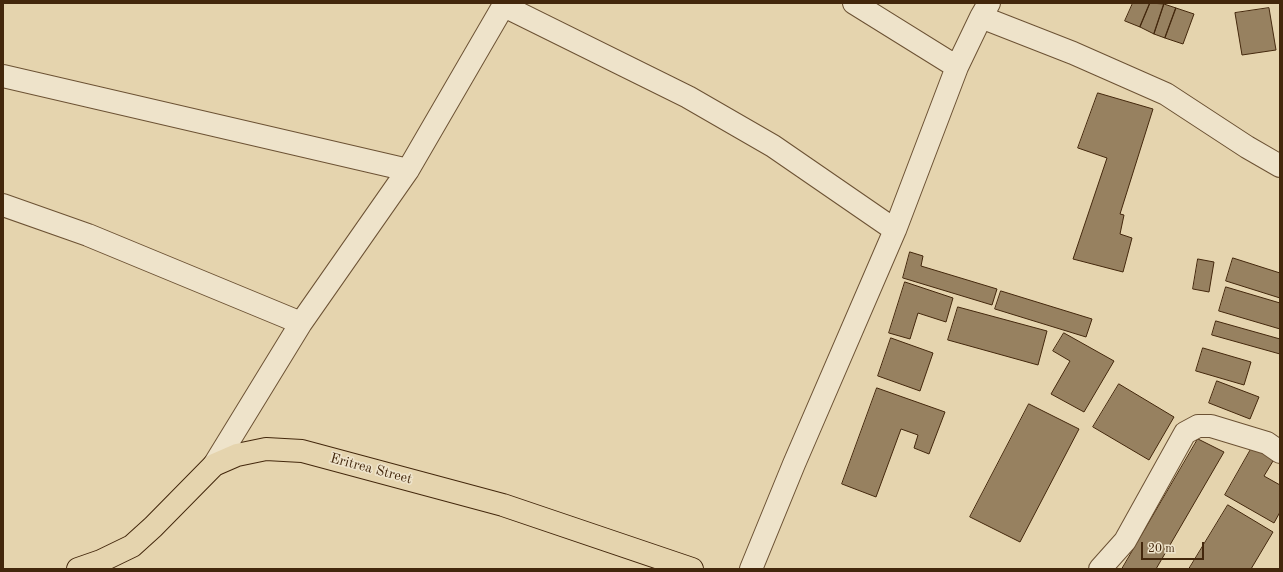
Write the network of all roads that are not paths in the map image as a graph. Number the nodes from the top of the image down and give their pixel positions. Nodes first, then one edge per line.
1 (854, 3) edge
2 (504, 4) edge
3 (985, 10) edge
4 (957, 67) junction
5 (3, 76) edge
6 (1280, 166) edge
7 (408, 170) junction
8 (3, 205) edge
9 (894, 230) junction
10 (301, 323) junction
11 (1280, 452) edge
12 (214, 465) junction
13 (754, 567) edge
14 (78, 569) edge
15 (692, 569) edge
16 (1100, 569) edge

1 - 4 street
2 - 7 street
2 - 9 street
3 - 4 street
3 - 6 street
4 - 9 street
5 - 7 street
7 - 10 street
8 - 10 street
9 - 13 street
10 - 12 street
11 - 16 street
12 - 14 main road, Eritrea Street
12 - 15 main road, Eritrea Street

